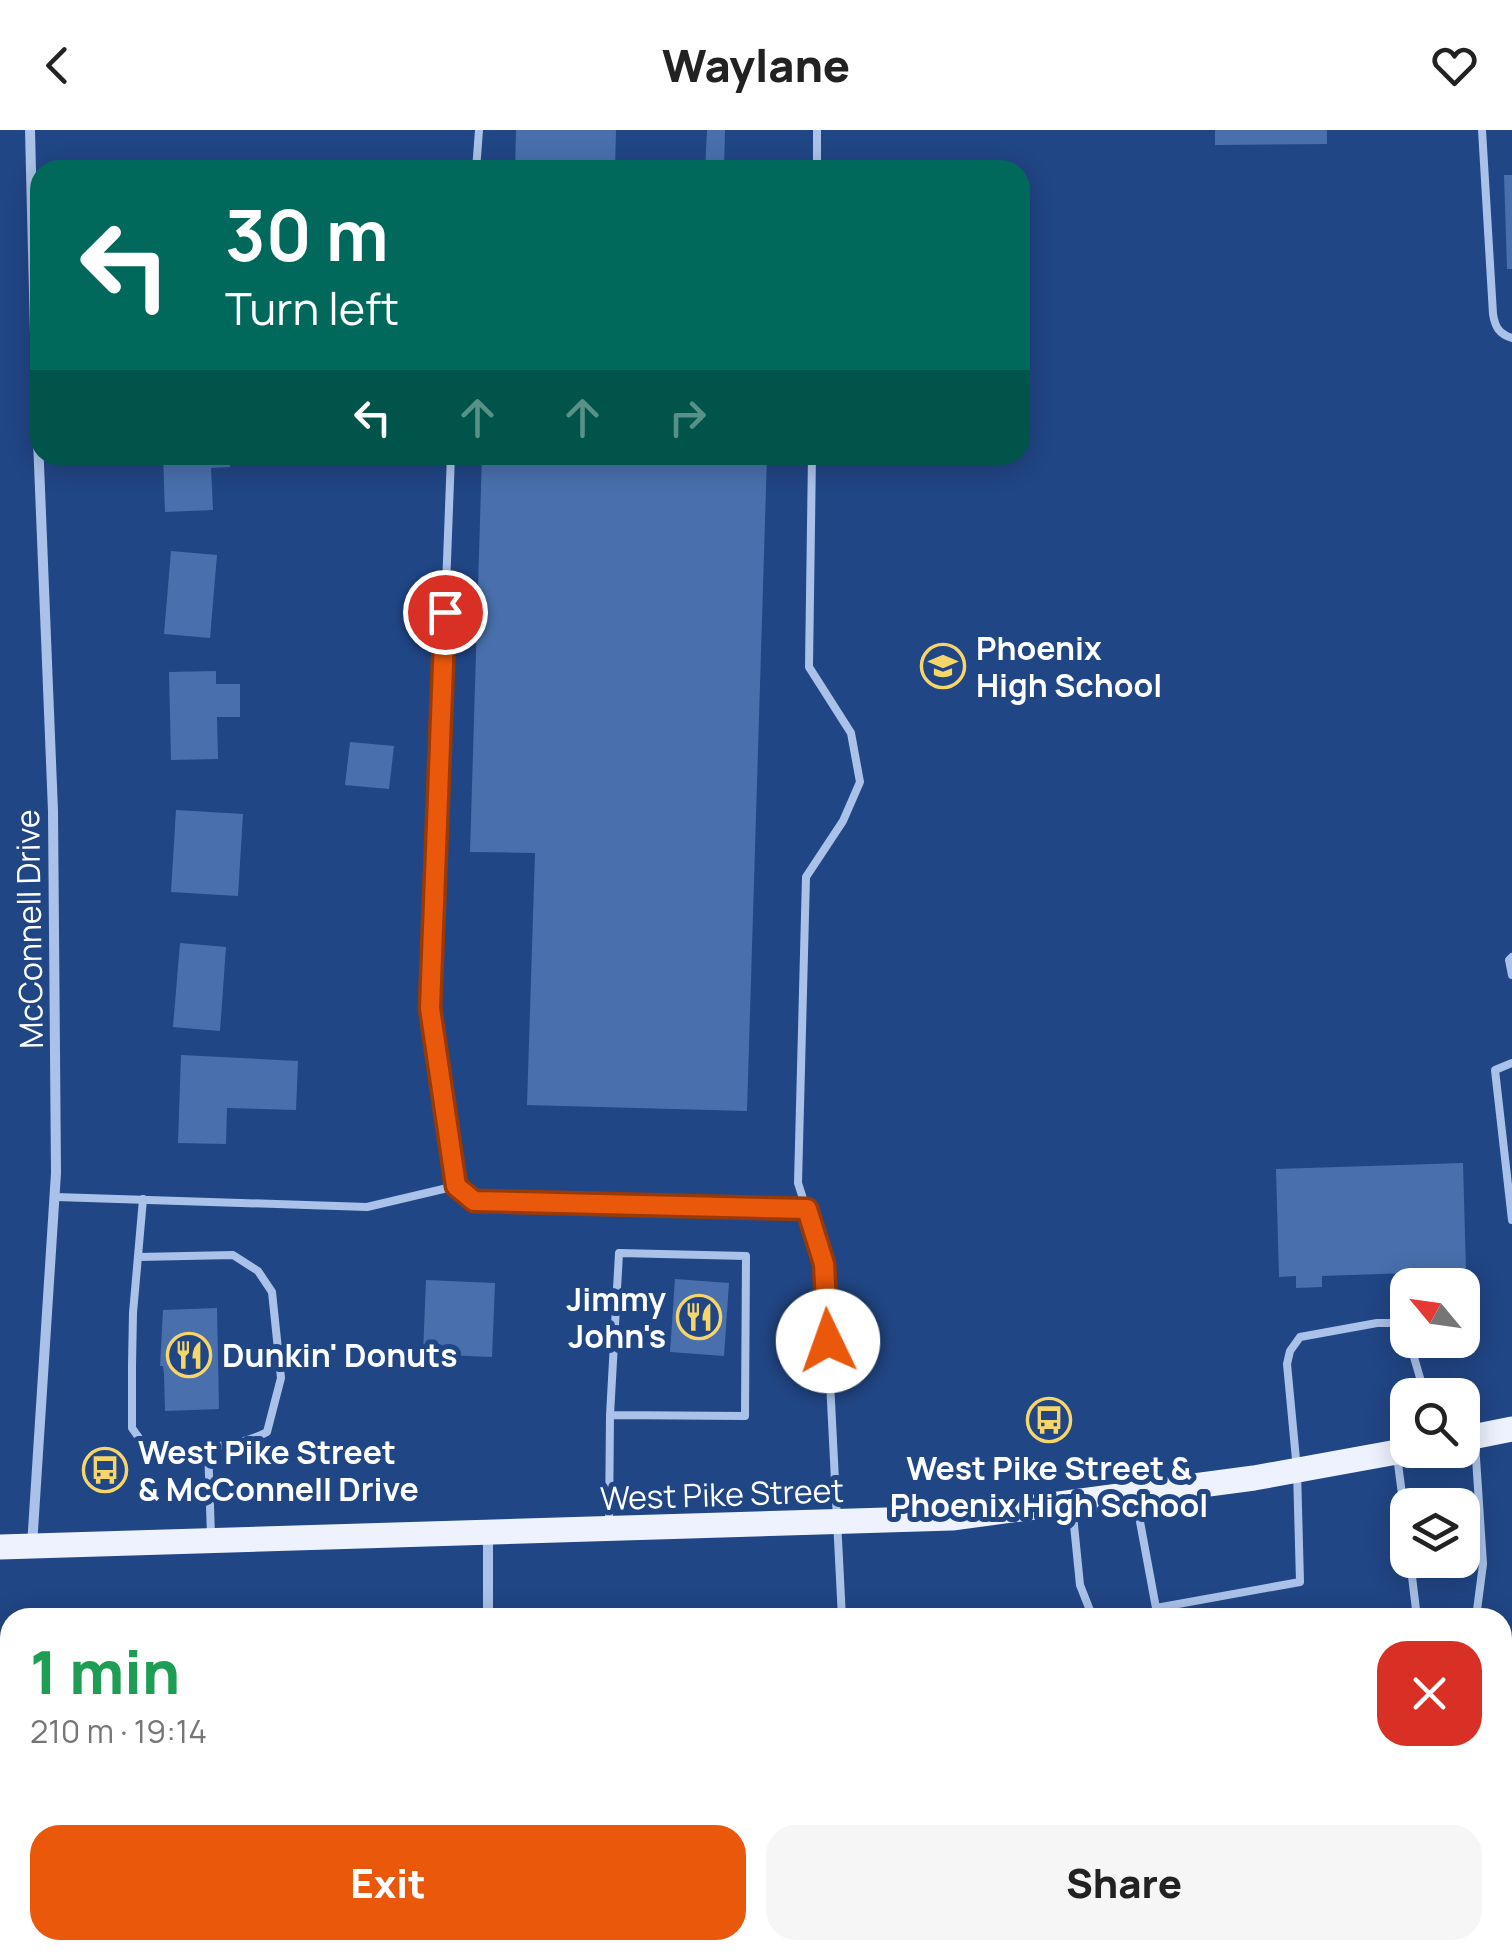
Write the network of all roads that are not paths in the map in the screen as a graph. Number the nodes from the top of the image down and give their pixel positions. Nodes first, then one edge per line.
1 (30, 130) edge
2 (479, 130) edge
3 (817, 130) edge
4 (1482, 130) edge
5 (31, 160) edge
6 (477, 160) edge
7 (817, 160) edge
8 (1512, 338) edge
9 (39, 465) edge
10 (451, 465) edge
11 (812, 465) edge
12 (1512, 957) edge
13 (1512, 975) edge
14 (1512, 1062) edge
15 (456, 1186) junction
16 (56, 1197) junction
17 (144, 1200) junction
18 (807, 1209) junction
19 (1512, 1220) edge
20 (138, 1256) junction
21 (1390, 1323) edge
22 (610, 1415) junction
23 (1512, 1428) edge
24 (1480, 1435) edge
25 (208, 1445) junction
26 (1390, 1453) edge
27 (1472, 1468) edge
28 (1296, 1470) junction
29 (1135, 1496) junction
30 (1072, 1505) junction
31 (838, 1523) junction
32 (609, 1530) junction
33 (488, 1533) junction
34 (211, 1541) junction
35 (0, 1546) edge
36 (32, 1546) junction
37 (1412, 1578) edge
38 (488, 1608) edge
39 (842, 1608) edge
40 (1089, 1608) edge
41 (1416, 1608) edge
42 (1477, 1608) edge

1 - 5 street, McConnell Drive
2 - 6 lane
3 - 7 lane
4 - 8 lane
9 - 16 street, McConnell Drive
10 - 15 lane
11 - 18 lane
12 - 13 lane
14 - 19 lane
15 - 17 lane
15 - 18 lane
16 - 17 lane
16 - 36 street, McConnell Drive
17 - 20 lane
18 - 31 lane
20 - 25 lane
20 - 25 lane
21 - 28 lane
22 - 22 lane
22 - 32 lane
23 - 24 main road
25 - 34 lane
26 - 28 main road, West Pike Street
27 - 42 lane
28 - 29 main road, West Pike Street
28 - 29 lane
29 - 30 main road, West Pike Street
30 - 31 main road, West Pike Street
30 - 40 lane
31 - 32 main road, West Pike Street
31 - 39 lane
32 - 33 main road, West Pike Street
33 - 34 main road, West Pike Street
33 - 38 street
34 - 36 main road, West Pike Street
35 - 36 main road, West Pike Street
37 - 41 lane

